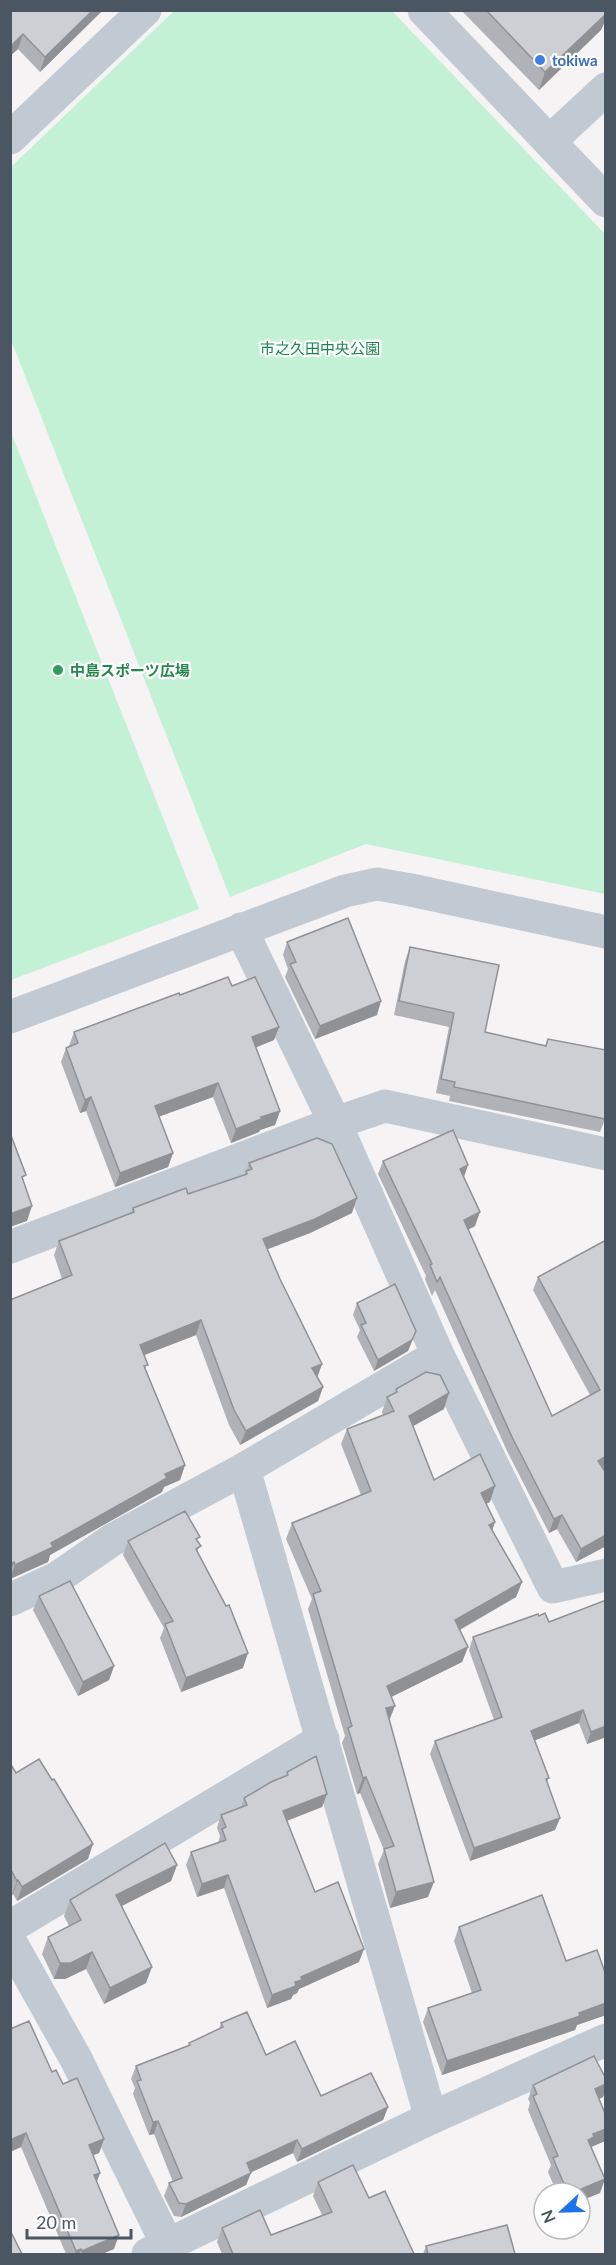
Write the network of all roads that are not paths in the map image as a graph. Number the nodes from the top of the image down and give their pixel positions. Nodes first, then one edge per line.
1 (145, 10) edge
2 (424, 10) edge
3 (606, 89) edge
4 (10, 138) edge
5 (550, 141) junction
6 (606, 201) edge
7 (242, 929) junction
8 (606, 932) edge
9 (10, 1017) edge
10 (334, 1123) junction
11 (606, 1154) edge
12 (10, 1247) edge
13 (438, 1355) junction
14 (244, 1469) junction
15 (606, 1575) edge
16 (10, 1600) edge
17 (323, 1739) junction
18 (10, 1927) edge
19 (10, 1941) edge
20 (606, 2040) edge
21 (431, 2118) junction
22 (162, 2252) edge

1 - 4 street
2 - 5 street
3 - 5 street
5 - 6 street
7 - 8 street
7 - 9 street
7 - 10 street
10 - 11 street
10 - 12 street
10 - 13 street
13 - 14 street
13 - 15 street
14 - 16 street
14 - 17 street
17 - 18 street
17 - 21 street
19 - 22 street
20 - 21 street
21 - 22 street

